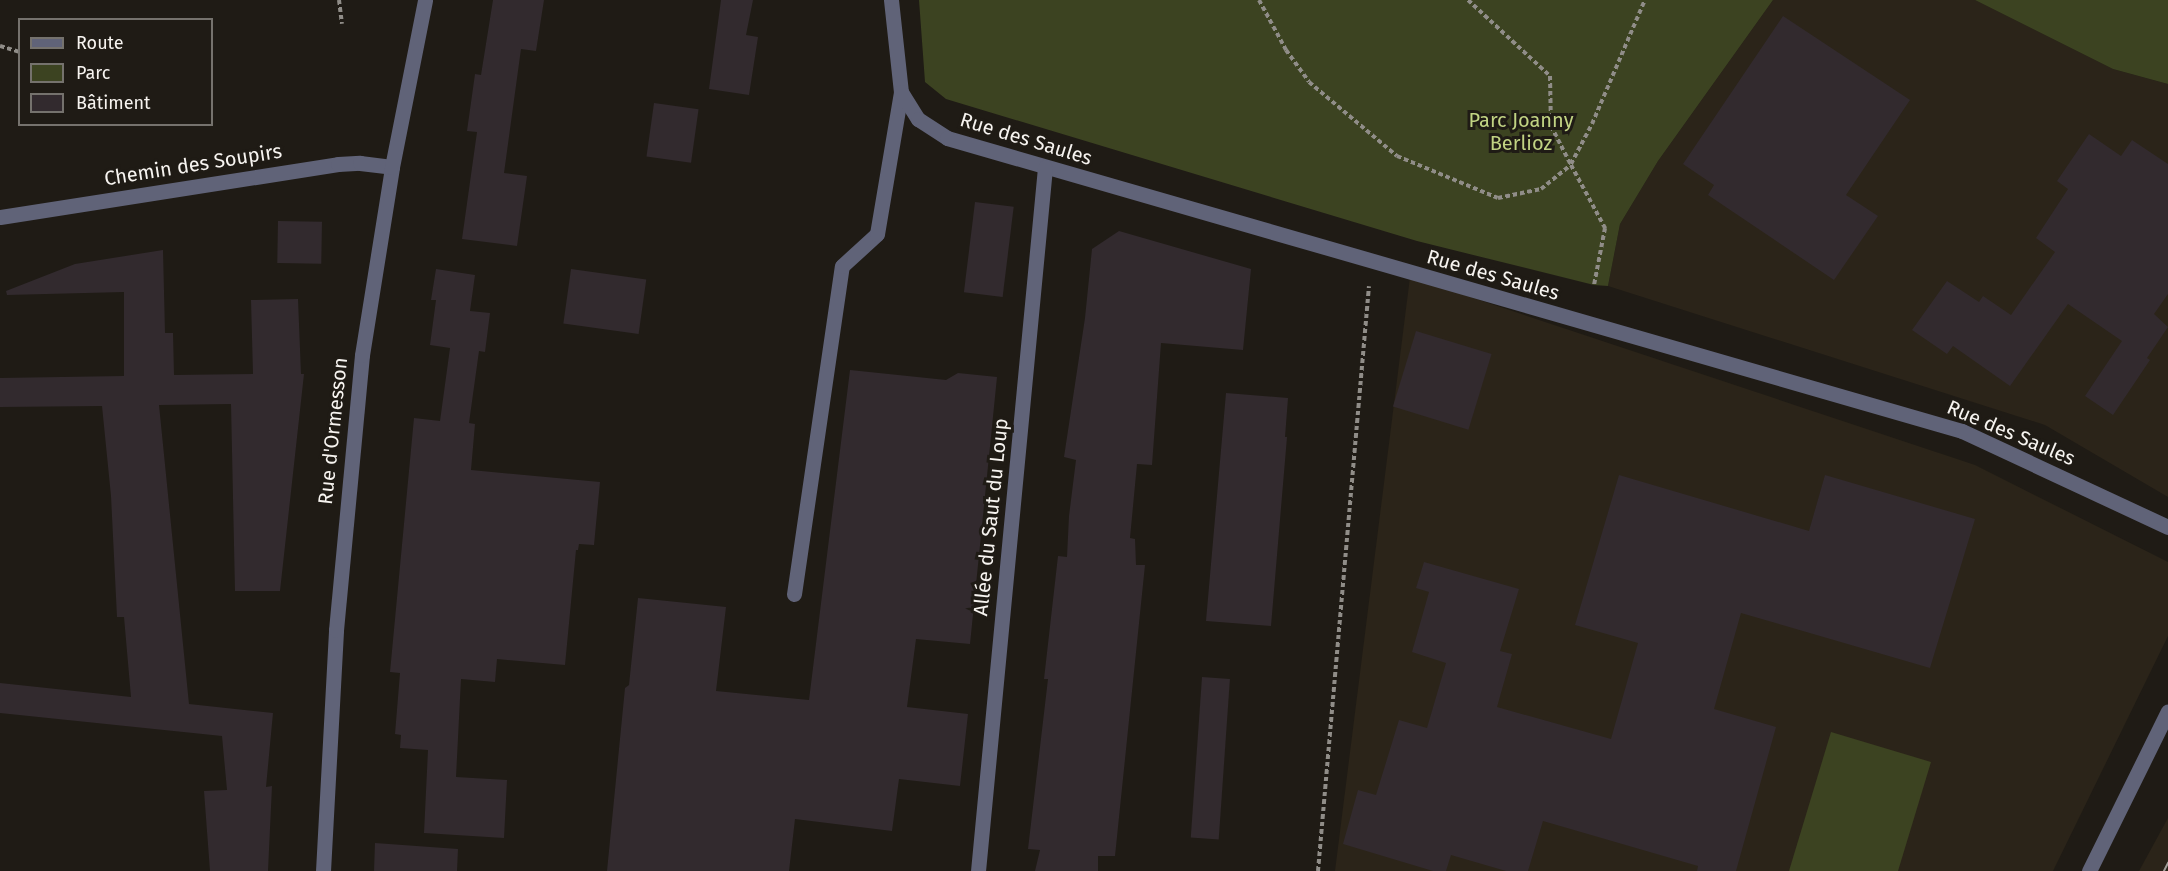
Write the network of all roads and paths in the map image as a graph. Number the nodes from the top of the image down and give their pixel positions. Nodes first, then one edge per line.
1 (339, 0) edge
2 (425, 0) edge
3 (891, 0) edge
4 (1259, 0) edge
5 (1468, 0) edge
6 (1646, 1) edge
7 (342, 24) dead end
8 (0, 46) edge
9 (18, 51) edge
10 (900, 92) junction
11 (1571, 165) junction
12 (392, 167) junction
13 (1045, 167) junction
14 (0, 217) edge
15 (1371, 261) junction
16 (1594, 285) dead end
17 (2168, 527) edge
18 (794, 594) dead end
19 (2168, 711) edge
20 (322, 871) edge
21 (978, 871) edge
22 (1318, 871) edge
23 (2089, 871) edge

1 - 7 path
2 - 12 street, Rue d'Ormesson
3 - 10 street, Rue des Saules
4 - 11 path
5 - 11 path
6 - 11 path
8 - 9 path
10 - 13 street, Rue des Saules
10 - 18 street
11 - 16 path
12 - 14 street, Chemin des Soupirs
12 - 20 street, Rue d'Ormesson
13 - 15 street, Rue des Saules
13 - 21 street, Allée du Saut du Loup
15 - 17 street, Rue des Saules
15 - 22 path
19 - 23 street

